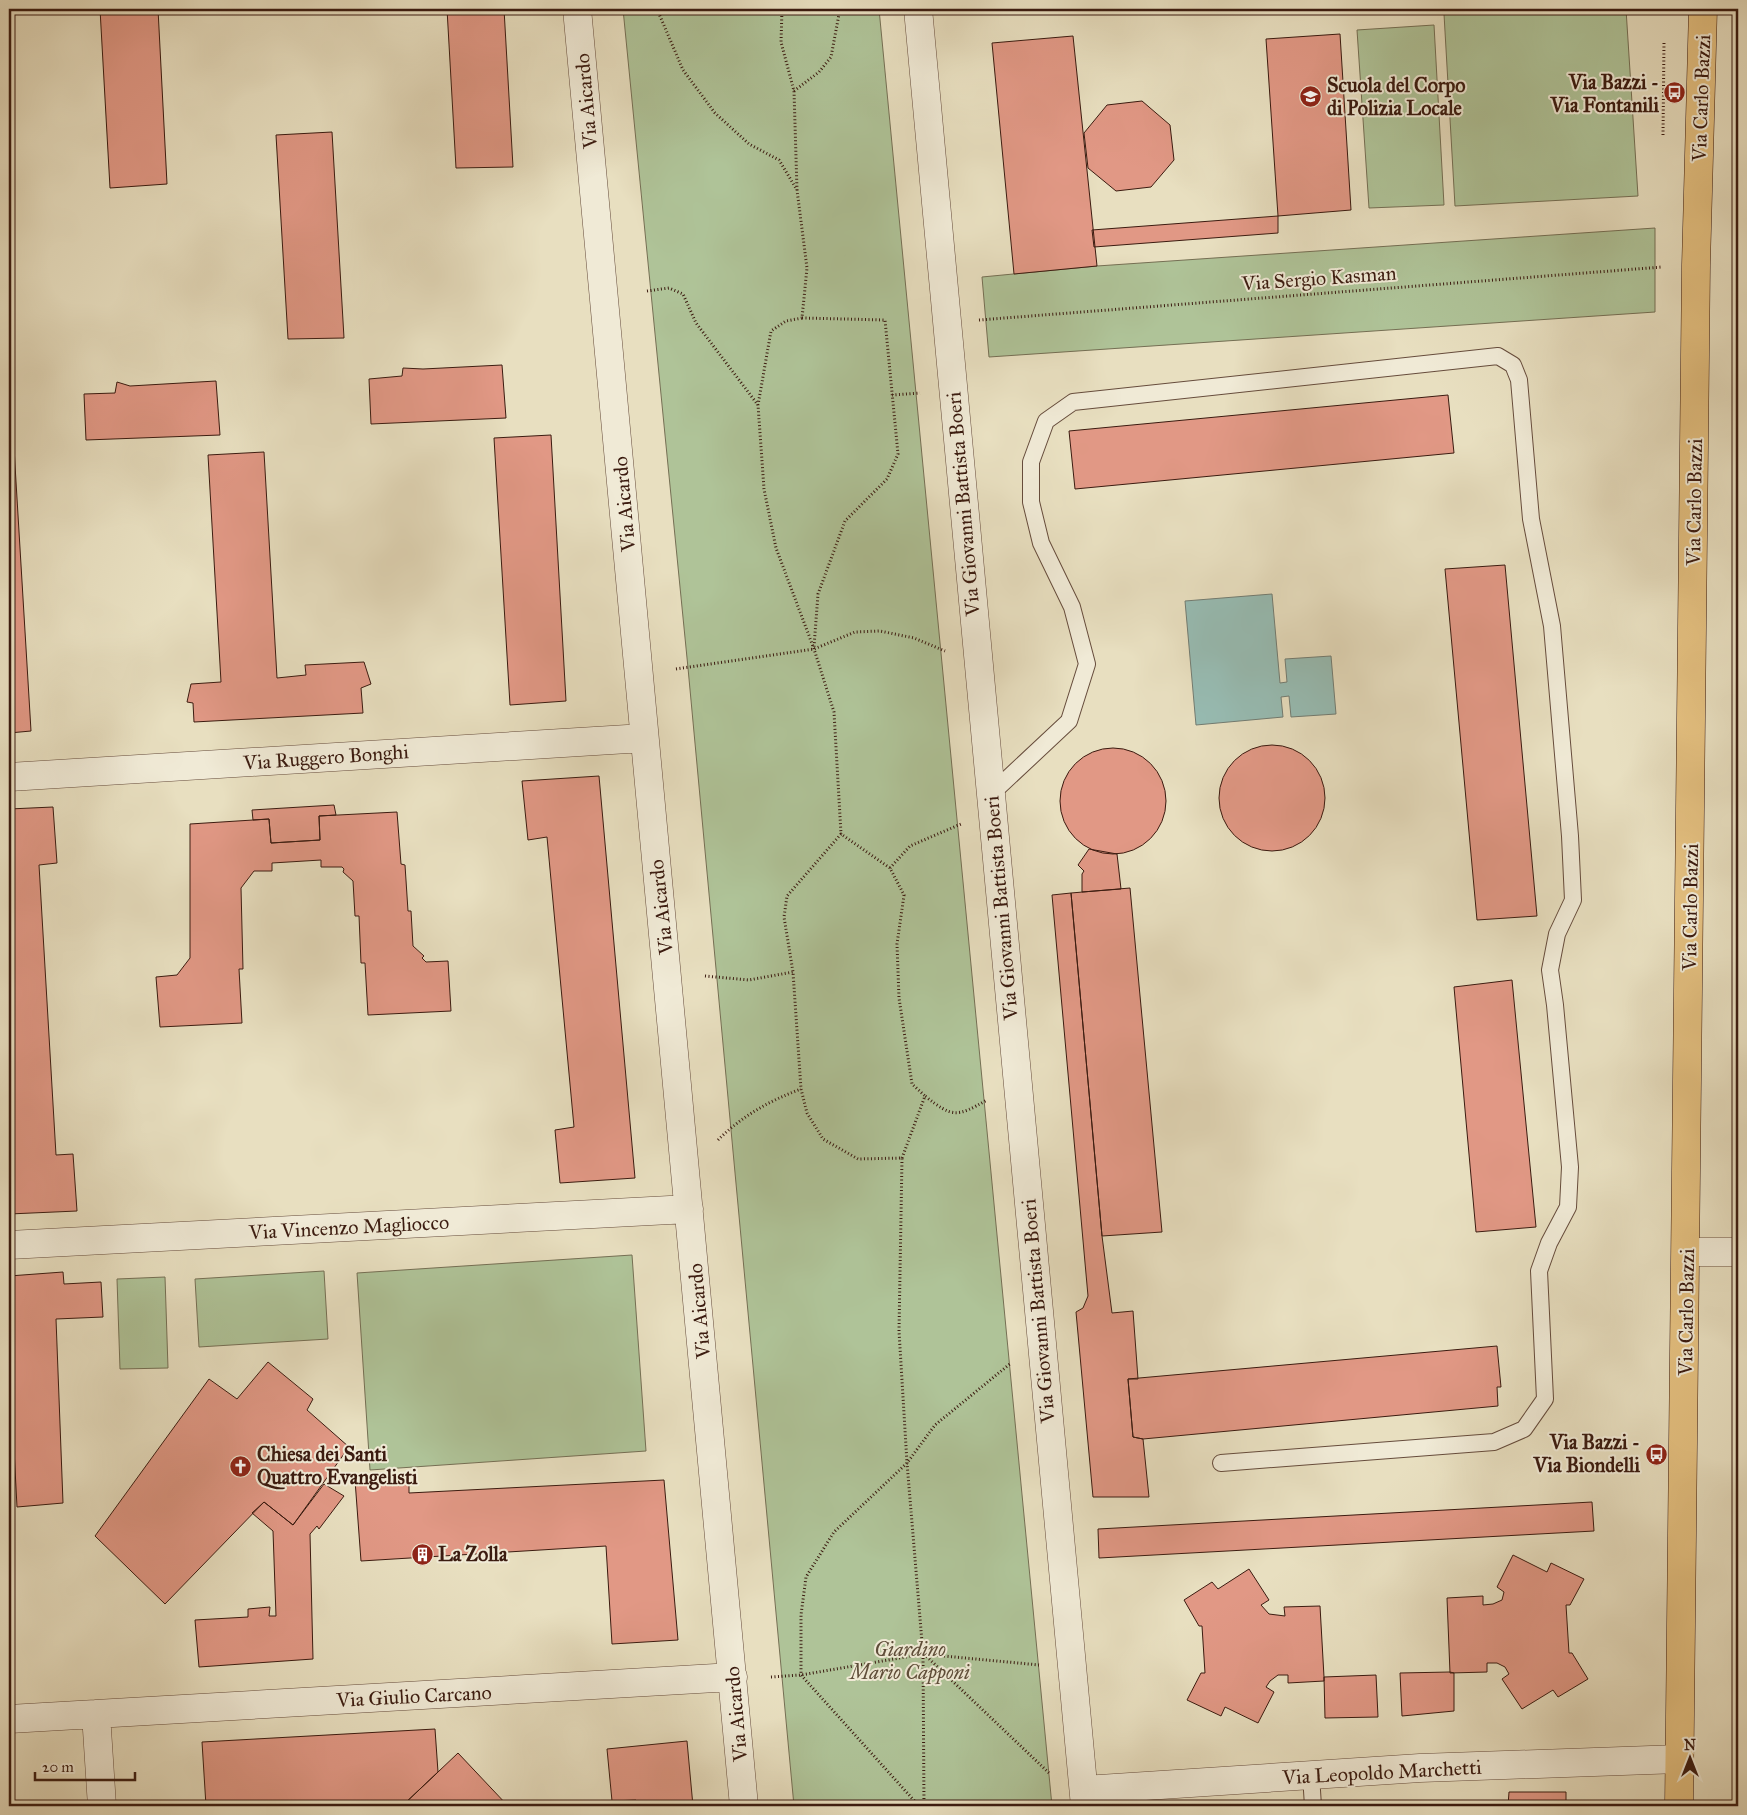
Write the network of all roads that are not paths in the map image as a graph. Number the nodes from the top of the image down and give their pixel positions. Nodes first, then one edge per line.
1 (577, 9) edge
2 (918, 9) edge
3 (1703, 9) edge
4 (644, 738) junction
5 (9, 777) edge
6 (990, 795) junction
7 (689, 1209) junction
8 (9, 1245) edge
9 (1687, 1252) junction
10 (1738, 1252) edge
11 (1221, 1463) dead end
12 (732, 1677) junction
13 (96, 1714) junction
14 (9, 1719) edge
15 (1679, 1759) junction
16 (1311, 1775) junction
17 (1085, 1798) edge
18 (102, 1806) edge
19 (744, 1806) edge
20 (1312, 1806) edge
21 (1679, 1806) edge

1 - 4 street, Via Aicardo
2 - 6 street, Via Giovanni Battista Boeri
3 - 9 main road, Via Carlo Bazzi
4 - 5 street, Via Ruggero Bonghi
4 - 7 street, Via Aicardo
6 - 11 lane
6 - 17 street, Via Giovanni Battista Boeri
7 - 8 street, Via Vincenzo Magliocco
7 - 12 street, Via Aicardo
9 - 10 street
9 - 15 main road, Via Carlo Bazzi
12 - 13 street, Via Giulio Carcano
12 - 19 street, Via Aicardo
13 - 14 street, Via Giulio Carcano
13 - 18 street
15 - 16 street, Via Leopoldo Marchetti
15 - 21 main road, Via Carlo Bazzi
16 - 17 street, Via Leopoldo Marchetti
16 - 20 lane

